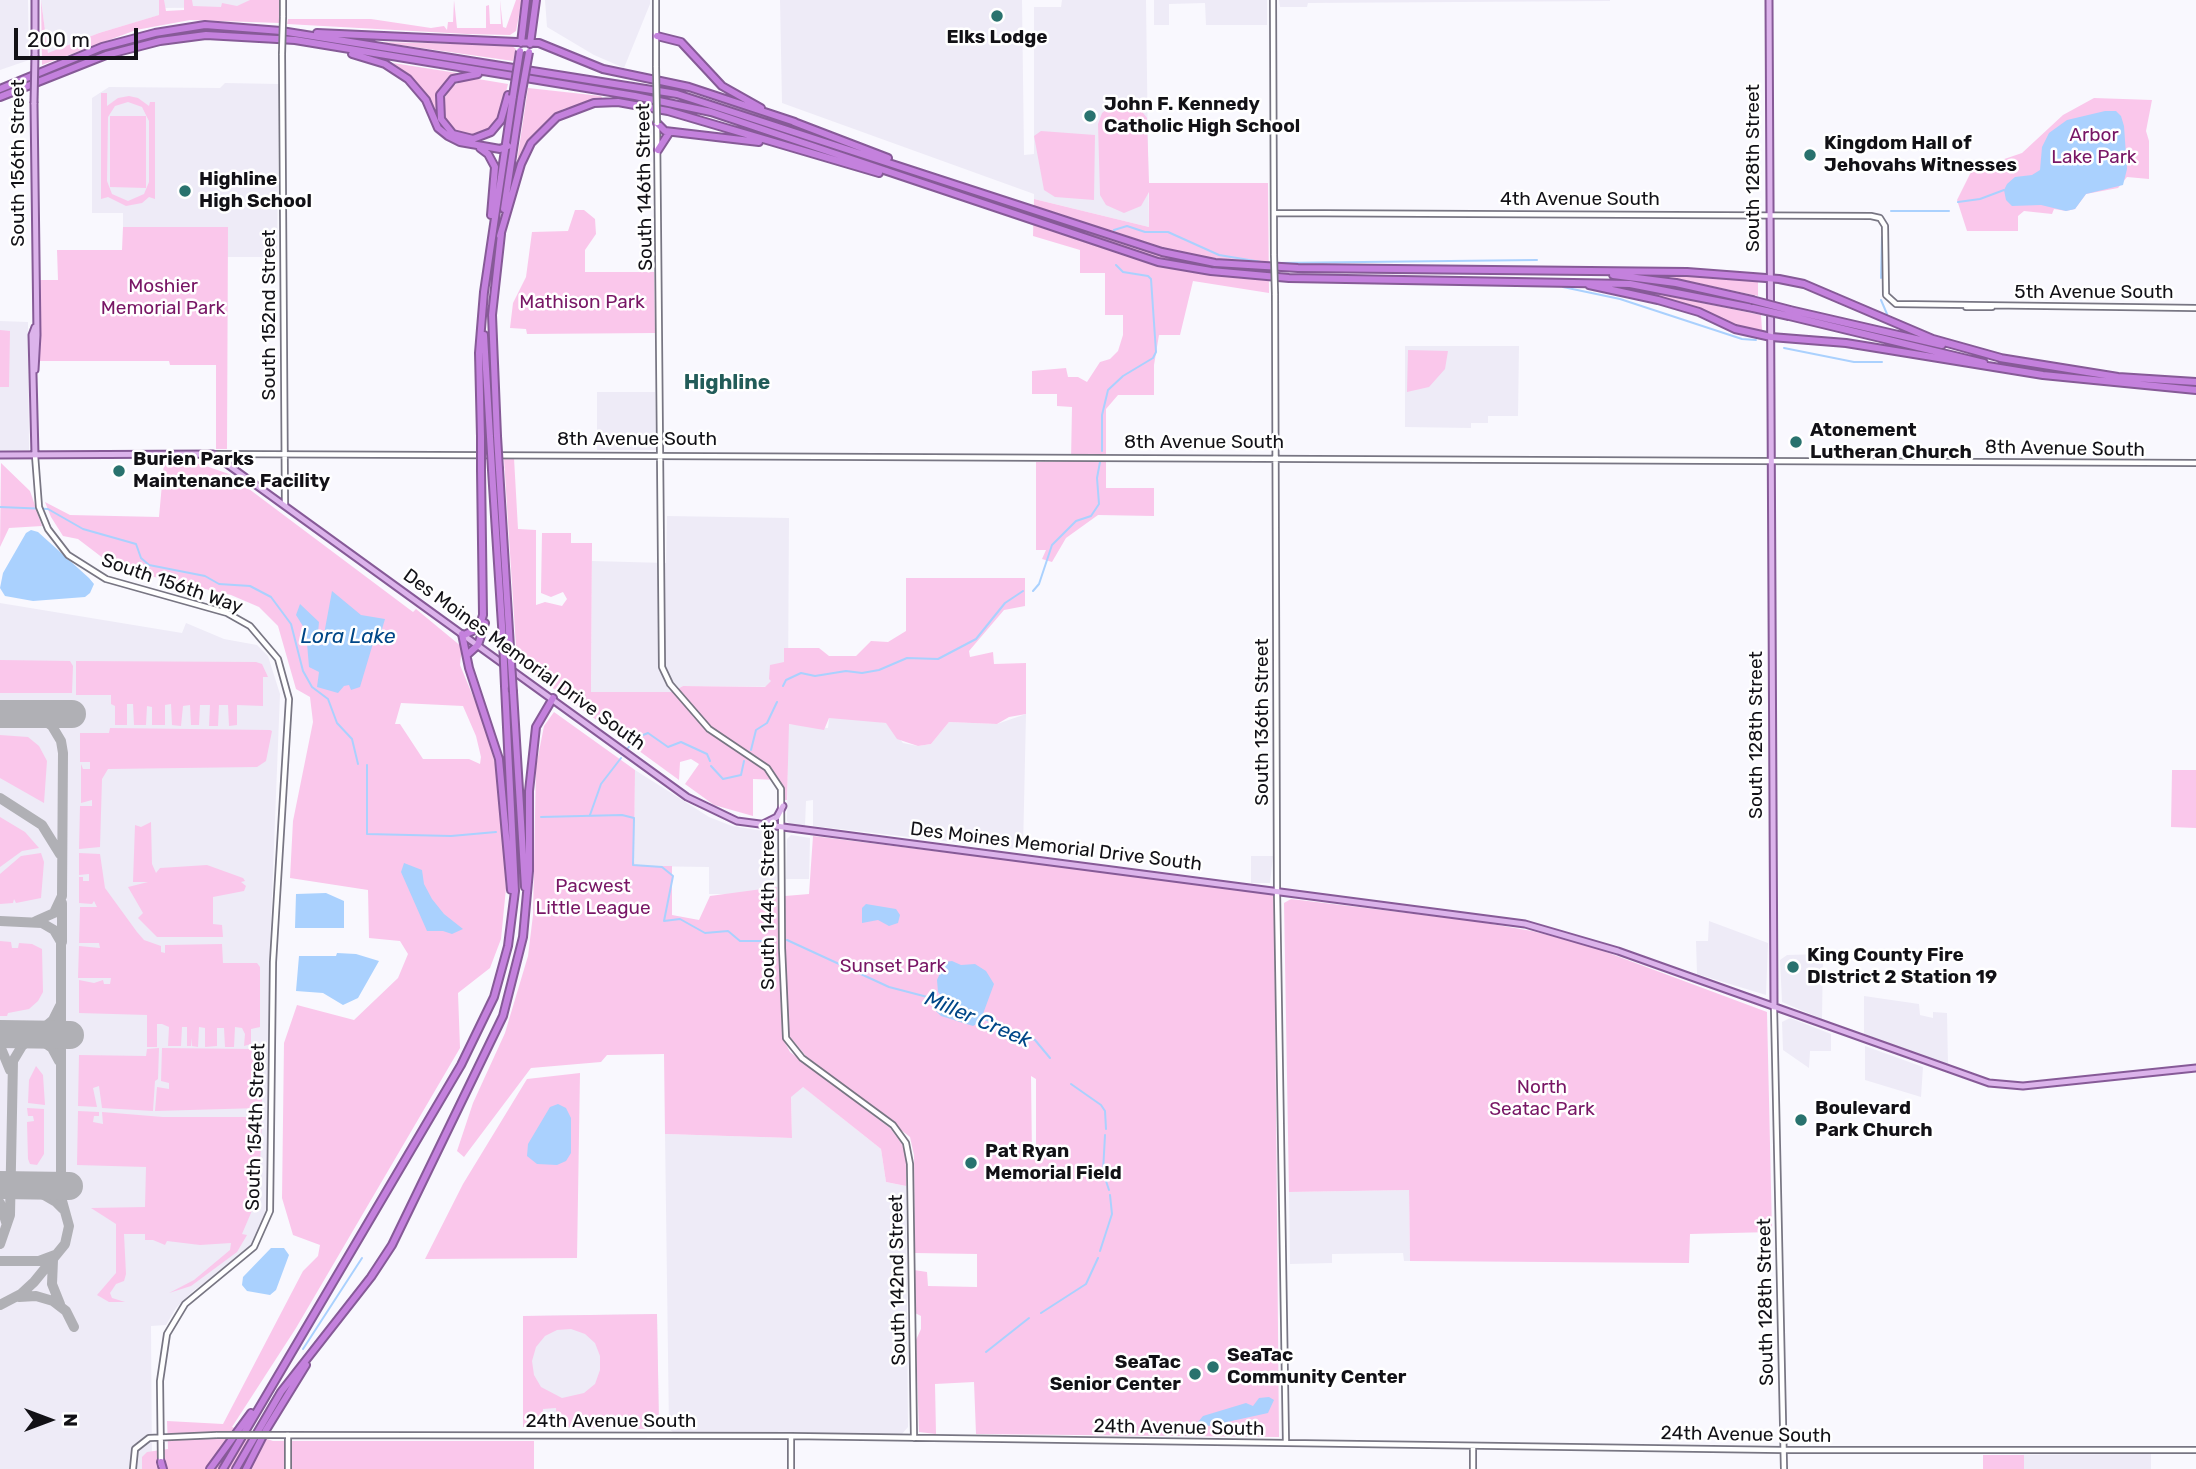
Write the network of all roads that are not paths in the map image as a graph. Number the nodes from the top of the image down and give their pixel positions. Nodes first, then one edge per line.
1 (35, 0) edge
2 (283, 0) edge
3 (526, 0) edge
4 (536, 0) edge
5 (656, 0) edge
6 (1273, 0) edge
7 (1769, 0) edge
8 (281, 31) junction
9 (657, 36) junction
10 (521, 41) junction
11 (531, 42) junction
12 (331, 47) junction
13 (505, 75) junction
14 (0, 87) edge
15 (514, 96) junction
16 (0, 97) edge
17 (795, 122) junction
18 (657, 123) junction
19 (671, 132) junction
20 (514, 137) junction
21 (475, 145) junction
22 (789, 147) junction
23 (505, 148) junction
24 (658, 150) junction
25 (919, 183) junction
26 (948, 183) junction
27 (1274, 213) junction
28 (1770, 215) junction
29 (493, 228) junction
30 (500, 236) junction
31 (1567, 270) junction
32 (1771, 278) junction
33 (1570, 281) junction
34 (1891, 302) joint
35 (1752, 304) junction
36 (2196, 308) edge
37 (1790, 313) junction
38 (483, 320) junction
39 (1771, 337) junction
40 (2001, 358) junction
41 (2020, 371) junction
42 (2196, 382) edge
43 (2196, 390) edge
44 (493, 437) junction
45 (213, 454) junction
46 (284, 454) junction
47 (0, 455) edge
48 (35, 455) junction
49 (662, 455) junction
50 (1276, 457) junction
51 (1771, 461) junction
52 (2196, 463) edge
53 (495, 469) junction
54 (285, 505) junction
55 (484, 593) junction
56 (463, 634) junction
57 (478, 645) junction
58 (468, 654) junction
59 (553, 698) junction
60 (774, 776) joint
61 (783, 806) junction
62 (761, 824) junction
63 (783, 828) junction
64 (282, 829) joint
65 (1277, 891) junction
66 (526, 896) junction
67 (513, 913) junction
68 (1774, 1007) junction
69 (2196, 1068) edge
70 (893, 1125) joint
71 (328, 1332) junction
72 (276, 1377) junction
73 (287, 1435) junction
74 (161, 1436) junction
75 (791, 1436) junction
76 (915, 1438) junction
77 (1286, 1443) junction
78 (1473, 1446) junction
79 (1783, 1450) junction
80 (2196, 1450) edge
81 (162, 1466) edge
82 (134, 1469) edge
83 (210, 1469) edge
84 (223, 1469) edge
85 (236, 1469) edge
86 (246, 1469) edge
87 (288, 1469) edge
88 (791, 1469) edge
89 (1473, 1469) edge
90 (1784, 1469) edge

1 - 48 main road, South 156th Street, bridge
2 - 46 street, South 152nd Street, bridge
3 - 10 highway
4 - 11 highway
5 - 9 street, South 146th Street
6 - 27 street, South 136th Street
7 - 28 main road, South 128th Street
8 - 10 highway
8 - 14 highway
8 - 26 highway
9 - 17 highway
9 - 18 street, South 146th Street, bridge
10 - 11 highway
10 - 15 highway, bridge
11 - 15 highway, bridge
11 - 17 highway
12 - 13 highway
12 - 16 highway
12 - 21 highway
13 - 15 highway
13 - 25 highway
15 - 20 highway
15 - 23 highway
17 - 26 highway
18 - 19 highway
18 - 24 street, South 146th Street
19 - 22 highway
19 - 24 highway
20 - 23 highway
20 - 30 highway
21 - 23 highway
21 - 29 highway
22 - 25 highway
22 - 30 highway
23 - 29 highway
24 - 49 street, South 146th Street
25 - 33 highway
26 - 31 highway
27 - 28 street, 4th Avenue South
27 - 50 street, South 136th Street, bridge
28 - 32 main road, South 128th Street
28 - 34 street, 4th Avenue South
29 - 38 highway
30 - 44 highway
31 - 32 highway
31 - 35 highway
32 - 39 main road, South 128th Street
32 - 40 highway
33 - 35 highway
33 - 39 highway
34 - 36 street, 5th Avenue South
35 - 37 highway, bridge
37 - 40 highway
37 - 41 highway
38 - 44 highway
38 - 55 highway, bridge
39 - 41 highway
39 - 51 main road, South 128th Street
40 - 42 highway
41 - 43 highway
44 - 53 highway, bridge
45 - 46 street, 8th Avenue South
45 - 48 main road
45 - 54 main road, Des Moines Memorial Drive South
46 - 49 street, 8th Avenue South
46 - 54 street, South 152nd Street
47 - 48 main road
48 - 64 street, South 156th Way
49 - 50 street, 8th Avenue South
49 - 60 street, South 146th Street
50 - 51 street, 8th Avenue South
50 - 65 street, South 136th Street
51 - 52 street, 8th Avenue South
51 - 68 main road, South 128th Street
53 - 66 highway, bridge
53 - 67 highway, bridge
54 - 56 main road, Des Moines Memorial Drive South
55 - 56 highway
55 - 57 highway
56 - 57 main road, Des Moines Memorial Drive South
56 - 58 highway
57 - 58 highway
57 - 59 main road, Des Moines Memorial Drive South
58 - 67 highway
59 - 62 main road, Des Moines Memorial Drive South
59 - 66 highway
60 - 61 street, South 144th Street
61 - 62 main road
61 - 63 street, South 144th Street
62 - 63 main road, Des Moines Memorial Drive South
63 - 65 main road, Des Moines Memorial Drive South
63 - 70 street, South 144th Street
64 - 74 street, South 154th Street
65 - 68 main road, Des Moines Memorial Drive South
65 - 77 street, South 136th Street
66 - 71 highway
67 - 72 highway
68 - 69 main road, Des Moines Memorial Drive South
68 - 79 street, South 128th Street
70 - 76 street, South 142nd Street
71 - 85 highway
71 - 86 highway
72 - 83 highway
72 - 84 highway
73 - 74 street, 24th Avenue South, bridge
73 - 75 street, 24th Avenue South
73 - 87 street
74 - 81 street, South 154th Street
74 - 82 street
75 - 76 street, 24th Avenue South
75 - 88 street
76 - 77 street, 24th Avenue South
77 - 78 street, 24th Avenue South
78 - 79 street, 24th Avenue South
78 - 89 street
79 - 80 street, 24th Avenue South
79 - 90 street, South 128th Street

